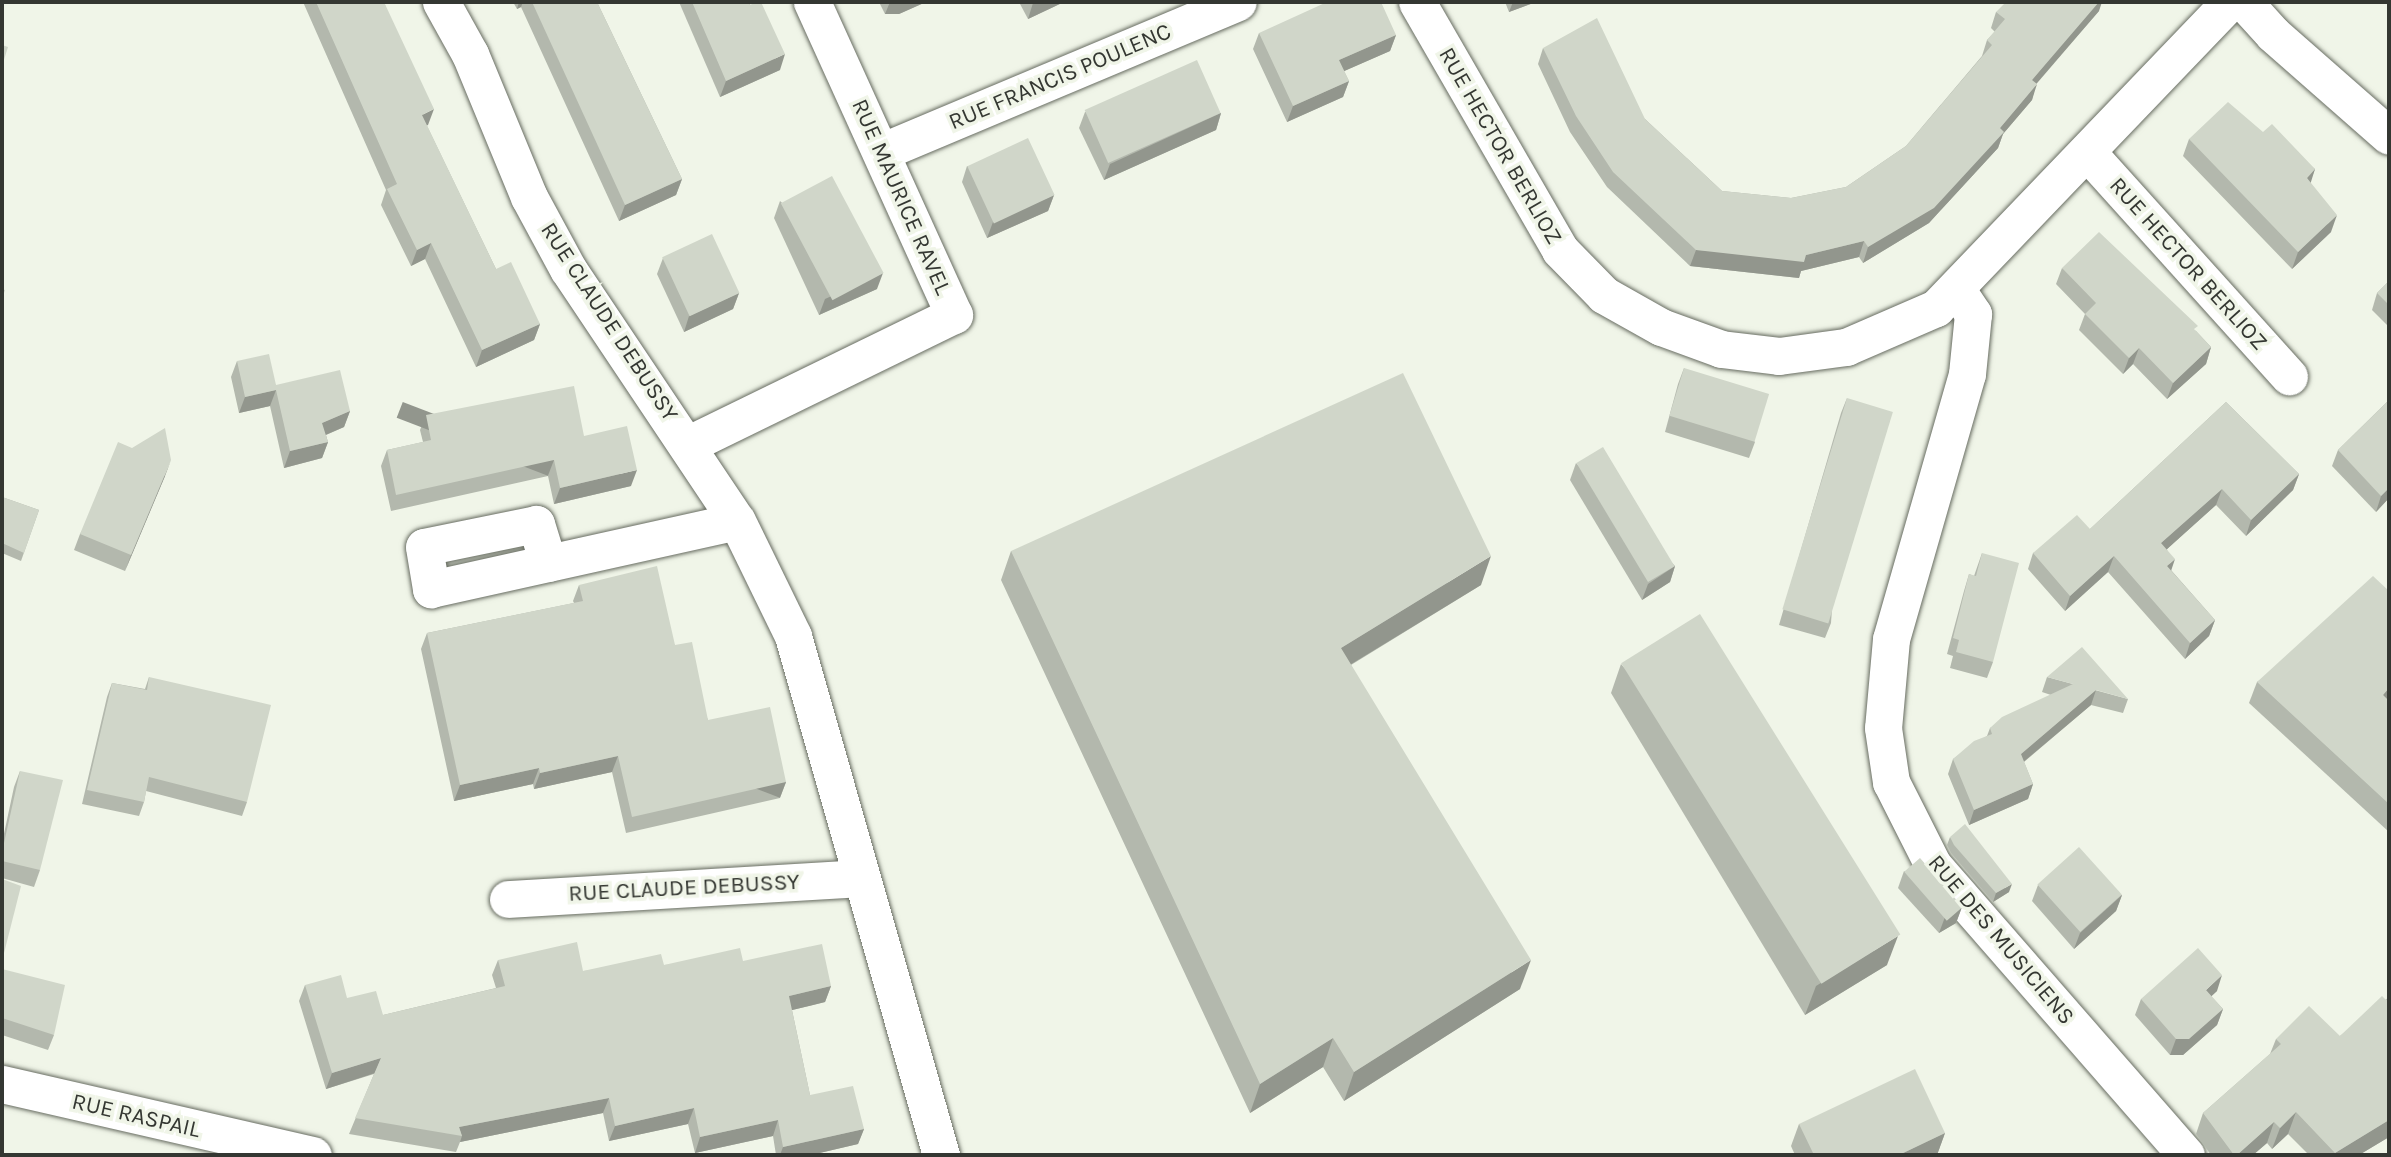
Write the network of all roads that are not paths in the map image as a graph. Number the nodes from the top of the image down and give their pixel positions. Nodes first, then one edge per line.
1 (441, 2) edge
2 (812, 2) edge
3 (1238, 2) edge
4 (1417, 2) edge
5 (2229, 2) edge
6 (2244, 2) edge
7 (2389, 135) edge
8 (881, 152) junction
9 (2087, 152) junction
10 (1957, 290) junction
11 (2289, 376) dead end
12 (689, 444) junction
13 (737, 521) junction
14 (548, 563) dead end
15 (860, 878) junction
16 (508, 899) dead end
17 (2, 1084) edge
18 (313, 1155) edge
19 (940, 1155) edge
20 (2186, 1155) edge

1 - 12 street, RUE CLAUDE DEBUSSY
2 - 8 street, RUE MAURICE RAVEL
3 - 8 street, RUE FRANCIS POULENC
4 - 10 street, RUE HECTOR BERLIOZ
5 - 9 street, RUE HECTOR BERLIOZ
6 - 7 street
8 - 12 street, RUE MAURICE RAVEL
9 - 10 street, RUE HECTOR BERLIOZ
9 - 11 street, RUE HECTOR BERLIOZ
10 - 20 street, RUE DES MUSICIENS
12 - 13 street, RUE CLAUDE DEBUSSY
13 - 14 street
13 - 15 street, RUE CLAUDE DEBUSSY
15 - 16 street, RUE CLAUDE DEBUSSY
15 - 19 street, RUE CLAUDE DEBUSSY
17 - 18 street, RUE RASPAIL

